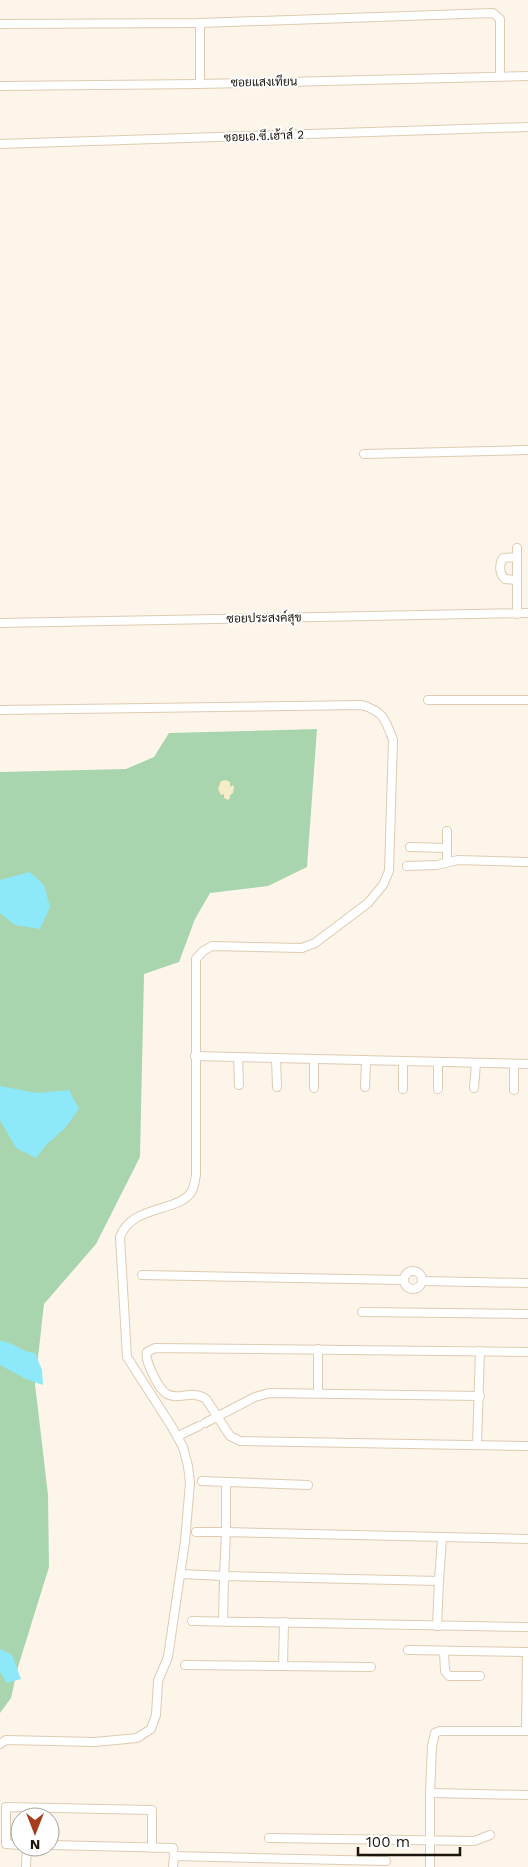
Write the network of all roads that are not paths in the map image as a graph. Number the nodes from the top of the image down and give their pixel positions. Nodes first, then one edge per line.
1 (200, 23) junction
2 (0, 24) edge
3 (500, 76) junction
4 (528, 76) edge
5 (200, 84) junction
6 (0, 86) edge
7 (528, 127) edge
8 (0, 144) edge
9 (528, 450) edge
10 (364, 454) dead end
11 (517, 548) dead end
12 (517, 557) junction
13 (517, 580) junction
14 (528, 613) edge
15 (517, 614) junction
16 (0, 623) edge
17 (428, 700) dead end
18 (528, 700) edge
19 (0, 710) edge
20 (447, 831) dead end
21 (410, 847) dead end
22 (447, 848) junction
23 (447, 862) junction
24 (528, 862) edge
25 (407, 866) dead end
26 (195, 1056) junction
27 (238, 1057) junction
28 (276, 1058) junction
29 (314, 1059) junction
30 (366, 1060) junction
31 (403, 1061) junction
32 (438, 1062) junction
33 (476, 1063) junction
34 (514, 1064) junction
35 (528, 1064) edge
36 (239, 1085) dead end
37 (277, 1087) dead end
38 (365, 1087) dead end
39 (314, 1088) dead end
40 (438, 1088) dead end
41 (474, 1088) dead end
42 (403, 1089) dead end
43 (514, 1090) dead end
44 (142, 1275) dead end
45 (404, 1280) junction
46 (422, 1281) junction
47 (528, 1284) edge
48 (362, 1312) dead end
49 (528, 1314) edge
50 (318, 1349) junction
51 (480, 1351) junction
52 (528, 1352) edge
53 (318, 1393) junction
54 (480, 1396) junction
55 (217, 1417) junction
56 (178, 1436) junction
57 (477, 1445) junction
58 (528, 1446) edge
59 (202, 1481) dead end
60 (226, 1482) junction
61 (308, 1485) dead end
62 (196, 1532) dead end
63 (226, 1532) junction
64 (442, 1538) junction
65 (528, 1539) edge
66 (181, 1574) junction
67 (224, 1576) junction
68 (439, 1581) junction
69 (192, 1621) dead end
70 (223, 1621) junction
71 (284, 1622) junction
72 (437, 1626) junction
73 (528, 1627) edge
74 (408, 1650) dead end
75 (444, 1651) junction
76 (528, 1652) edge
77 (185, 1665) dead end
78 (283, 1666) junction
79 (371, 1667) dead end
80 (480, 1676) dead end
81 (527, 1731) edge
82 (0, 1744) edge
83 (430, 1793) junction
84 (528, 1794) edge
85 (10, 1807) edge
86 (60, 1808) edge
87 (490, 1835) dead end
88 (269, 1838) dead end
89 (430, 1841) junction
90 (10, 1844) edge
91 (60, 1845) edge
92 (152, 1848) junction
93 (174, 1856) junction
94 (386, 1861) dead end
95 (373, 1864) edge
96 (173, 1867) edge
97 (430, 1867) edge

1 - 2 street
1 - 3 street
1 - 5 street
3 - 4 street, ซอยแสงเทียน
3 - 5 street, ซอยแสงเทียน
5 - 6 street, ซอยแสงเทียน
7 - 8 street, ซอยเอ.ซี.เฮ้าส์ 2
9 - 10 street
11 - 12 street
12 - 13 street
12 - 13 street
13 - 15 street
14 - 15 street, ซอยประสงค์สุข
15 - 16 street, ซอยประสงค์สุข
17 - 18 street
19 - 26 street
20 - 22 street
21 - 22 street
22 - 23 street
23 - 24 street
23 - 25 street
26 - 27 street
26 - 56 street
27 - 28 street
27 - 36 street
28 - 29 street
28 - 37 street
29 - 30 street
29 - 39 street
30 - 31 street
30 - 38 street
31 - 32 street
31 - 42 street
32 - 33 street
32 - 40 street
33 - 34 street
33 - 41 street
34 - 35 street
34 - 43 street
44 - 45 street
45 - 46 street
45 - 46 street
46 - 47 street
48 - 49 street
50 - 51 street
50 - 53 street
50 - 55 street
51 - 52 street
51 - 54 street
53 - 54 street
53 - 55 street
54 - 57 street
55 - 56 street
55 - 57 street
56 - 66 street
57 - 58 street
59 - 60 street
60 - 61 street
60 - 63 street
62 - 63 street
63 - 64 street
63 - 67 street
64 - 65 street
64 - 68 street
66 - 67 street
66 - 82 street
67 - 68 street
67 - 70 street
68 - 72 street
69 - 70 street
70 - 71 street
71 - 72 street
71 - 78 street
72 - 73 street
74 - 75 street
75 - 76 street
75 - 80 street
76 - 81 street
77 - 78 street
78 - 79 street
81 - 83 street
83 - 84 street
83 - 89 street
85 - 90 street
86 - 92 street
87 - 89 street
88 - 89 street
89 - 97 street
91 - 92 street
92 - 93 street
93 - 95 street
93 - 96 street
94 - 95 street

